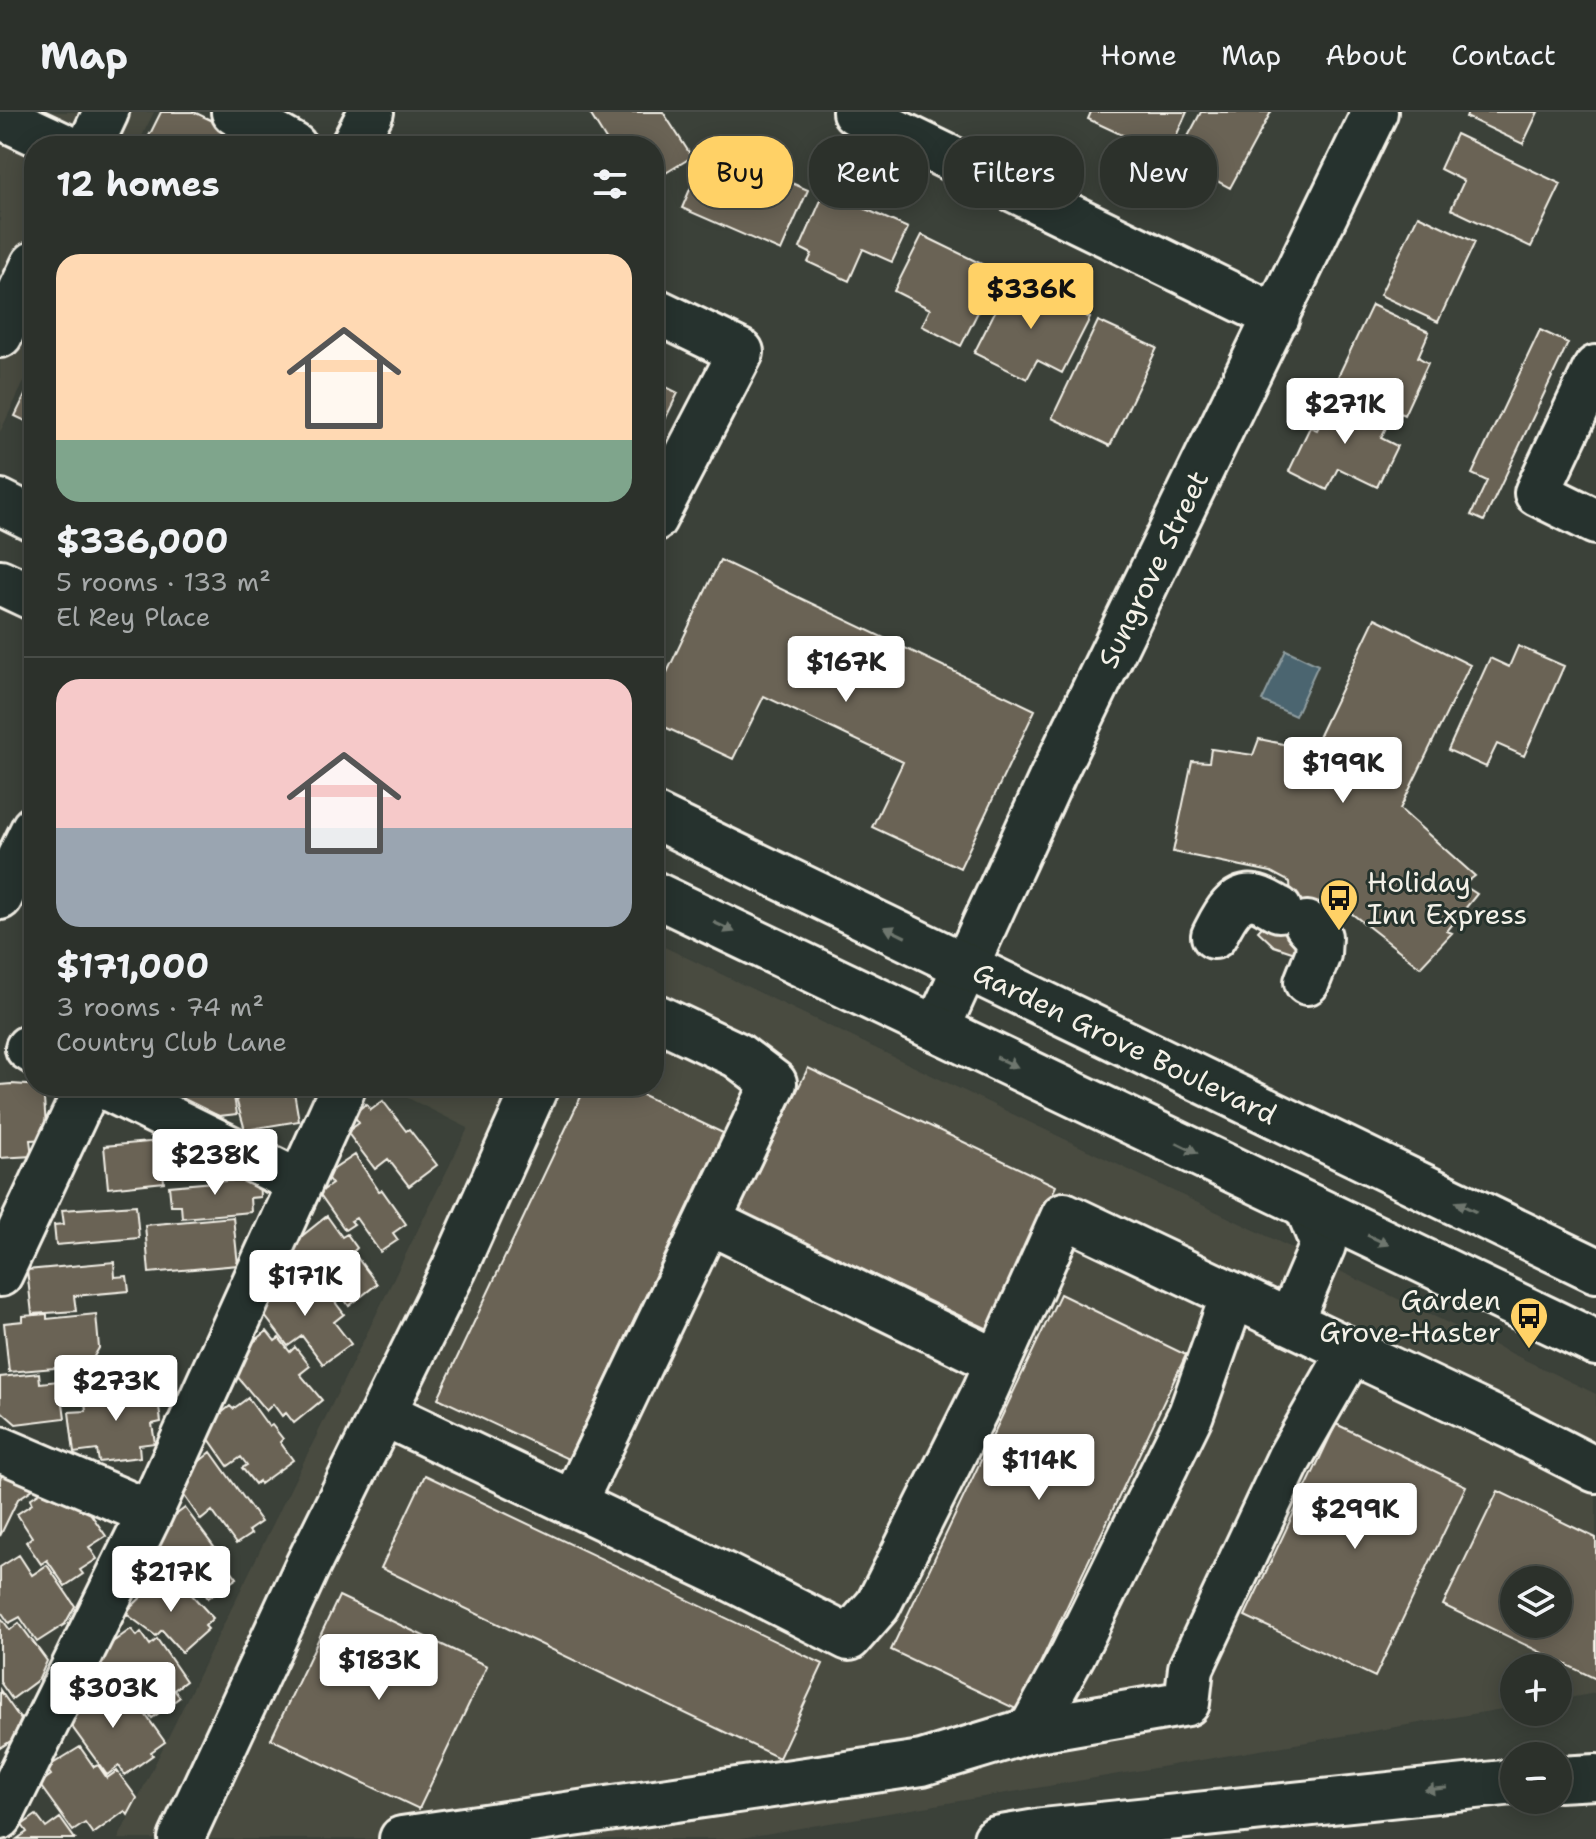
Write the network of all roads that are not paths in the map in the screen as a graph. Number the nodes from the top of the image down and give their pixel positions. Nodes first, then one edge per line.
1 (106, 112) edge
2 (234, 112) edge
3 (371, 112) edge
4 (855, 112) edge
5 (1375, 112) edge
6 (0, 116) edge
7 (43, 136) edge
8 (95, 136) edge
9 (276, 136) edge
10 (358, 136) edge
11 (24, 285) edge
12 (664, 315) edge
13 (1277, 317) junction
14 (0, 335) edge
15 (1596, 368) edge
16 (664, 500) edge
17 (0, 502) edge
18 (24, 514) edge
19 (1596, 522) edge
20 (0, 582) edge
21 (24, 593) edge
22 (664, 821) edge
23 (24, 859) edge
24 (0, 897) edge
25 (664, 899) edge
26 (1214, 936) dead end
27 (965, 966) junction
28 (1307, 982) dead end
29 (664, 1021) edge
30 (937, 1029) junction
31 (83, 1096) edge
32 (124, 1096) edge
33 (339, 1096) edge
34 (532, 1096) edge
35 (1336, 1144) junction
36 (300, 1183) junction
37 (1307, 1206) junction
38 (708, 1221) junction
39 (1596, 1270) edge
40 (0, 1274) edge
41 (1233, 1295) junction
42 (1290, 1322) junction
43 (1596, 1343) edge
44 (1351, 1351) junction
45 (998, 1362) junction
46 (383, 1413) junction
47 (0, 1449) edge
48 (1596, 1470) edge
49 (573, 1504) junction
50 (150, 1513) junction
51 (1031, 1730) junction
52 (1596, 1777) edge
53 (1572, 1778) edge
54 (1500, 1783) edge
55 (0, 1817) edge
56 (181, 1839) edge
57 (402, 1839) edge
58 (996, 1839) edge

1 - 8 main road
2 - 9 main road
3 - 10 main road
4 - 13 main road
5 - 13 main road, Sungrove Street
6 - 7 main road
11 - 14 main road
12 - 16 main road
13 - 27 main road, Sungrove Street
15 - 19 main road
17 - 18 main road
20 - 21 main road
27 -> 22 main road, Garden Grove Boulevard
23 - 24 main road
25 -> 30 main road
26 - 28 main road
27 - 30 main road, Sungrove Street
27 - 35 main road, Garden Grove Boulevard
29 - 38 main road
30 -> 37 main road
31 - 40 main road
32 - 36 main road
33 - 36 main road
34 - 46 main road
35 - 37 main road
39 -> 35 main road, Garden Grove Boulevard
36 - 50 main road
37 - 42 main road
37 -> 43 main road
38 - 45 main road
38 - 49 main road
41 - 42 main road
41 - 45 main road
41 - 51 main road
42 - 44 main road
44 - 48 main road
44 - 51 main road
45 - 49 main road
46 - 49 main road
46 - 56 main road
47 - 50 main road
50 - 55 main road
51 - 57 main road
52 - 53 main road
54 -> 58 main road

